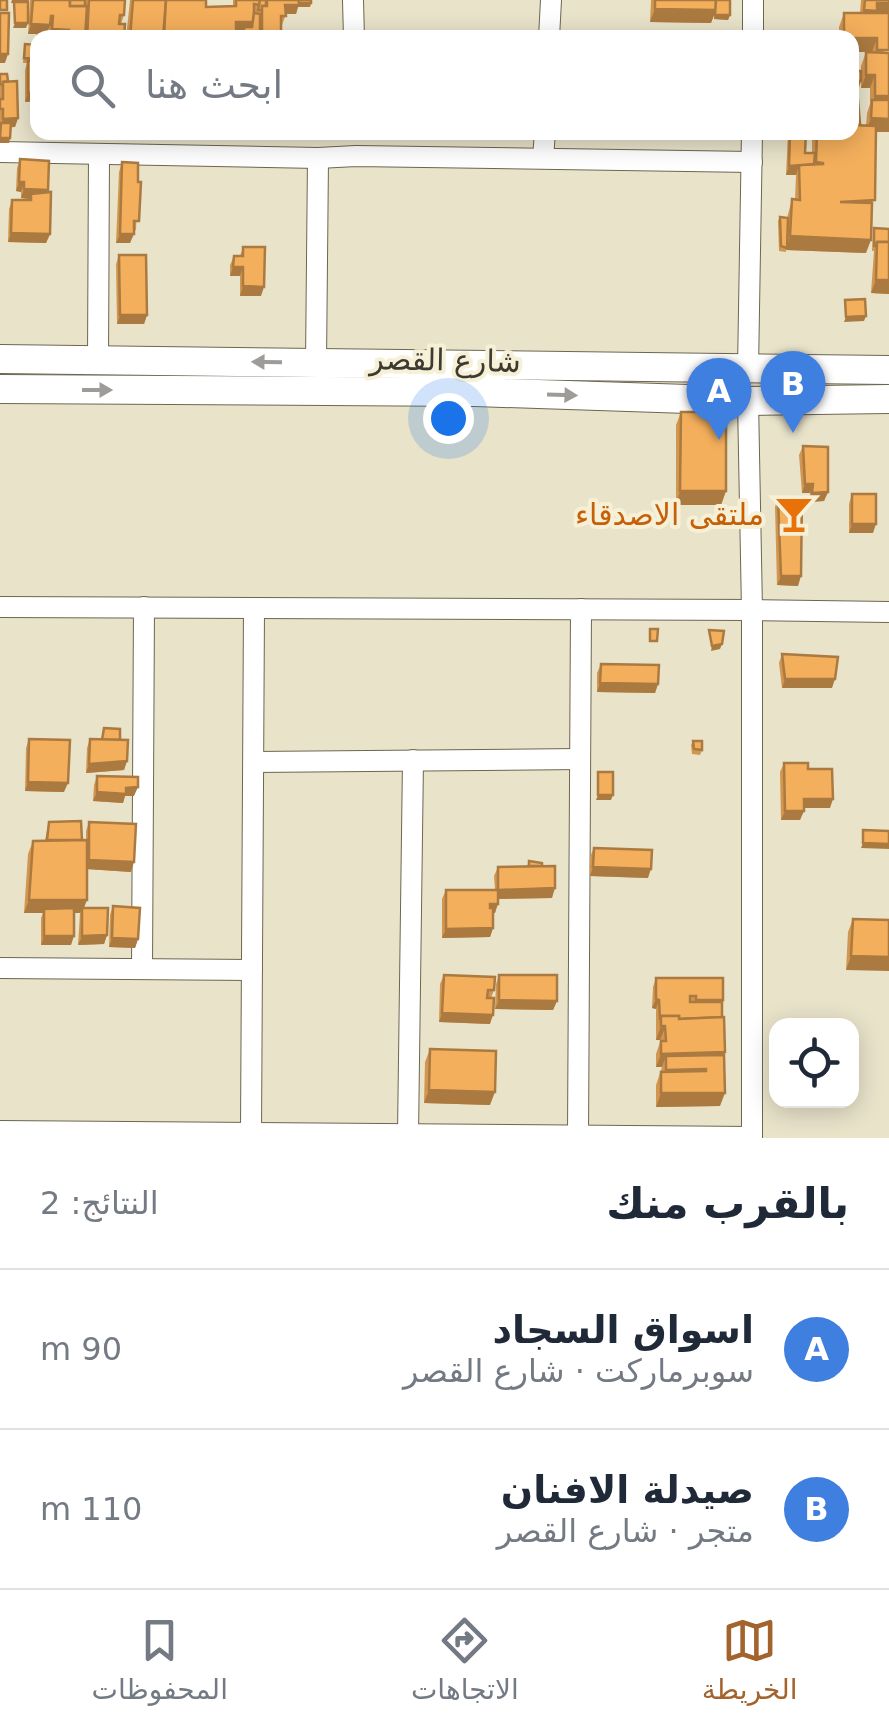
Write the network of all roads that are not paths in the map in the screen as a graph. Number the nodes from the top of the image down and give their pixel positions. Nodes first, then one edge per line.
1 (353, 0) edge
2 (551, 0) edge
3 (753, 0) edge
4 (354, 30) edge
5 (549, 30) edge
6 (753, 30) edge
7 (356, 140) edge
8 (545, 140) edge
9 (752, 140) edge
10 (0, 152) edge
11 (99, 154) junction
12 (356, 156) junction
13 (318, 158) junction
14 (544, 158) junction
15 (752, 162) junction
16 (0, 359) edge
17 (98, 360) junction
18 (316, 363) junction
19 (507, 364) junction
20 (748, 369) junction
21 (889, 370) edge
22 (428, 377) junction
23 (0, 389) edge
24 (506, 393) junction
25 (748, 400) junction
26 (889, 400) edge
27 (0, 606) edge
28 (144, 607) junction
29 (254, 608) junction
30 (581, 609) junction
31 (752, 610) junction
32 (889, 612) edge
33 (580, 759) junction
34 (412, 760) junction
35 (254, 762) junction
36 (0, 968) edge
37 (142, 970) junction
38 (252, 970) junction
39 (0, 1131) edge
40 (251, 1132) junction
41 (408, 1134) junction
42 (199, 1135) edge
43 (363, 1136) edge
44 (578, 1136) edge
45 (752, 1138) edge

1 - 4 street
2 - 5 street
3 - 6 street
7 - 12 street
8 - 14 street
9 - 15 street
10 - 11 street
11 - 13 street
11 - 17 street
12 - 13 street
12 - 14 street
13 - 18 street
14 - 15 street
15 - 20 street
16 - 17 street, شارع القصر
18 -> 17 street, شارع القصر
18 - 22 street, شارع القصر
19 - 20 street, شارع القصر
19 - 22 street, شارع القصر
19 - 24 street
20 - 21 street, شارع القصر
23 -> 22 street, شارع القصر
22 - 24 street, شارع القصر
24 -> 25 street, شارع القصر
25 - 26 street, شارع القصر
25 - 31 street
27 - 28 street
28 - 29 street
28 - 37 street
29 - 30 street
29 - 35 street
30 - 31 street
30 - 33 street
31 - 32 street
31 - 45 street
33 - 34 street
33 - 44 street
34 - 35 street
34 - 41 street
35 - 38 street
36 - 37 street
37 - 38 street
38 - 40 street
39 - 42 street
40 - 42 street
40 - 43 street
41 - 43 street
41 - 44 street
44 - 45 street

